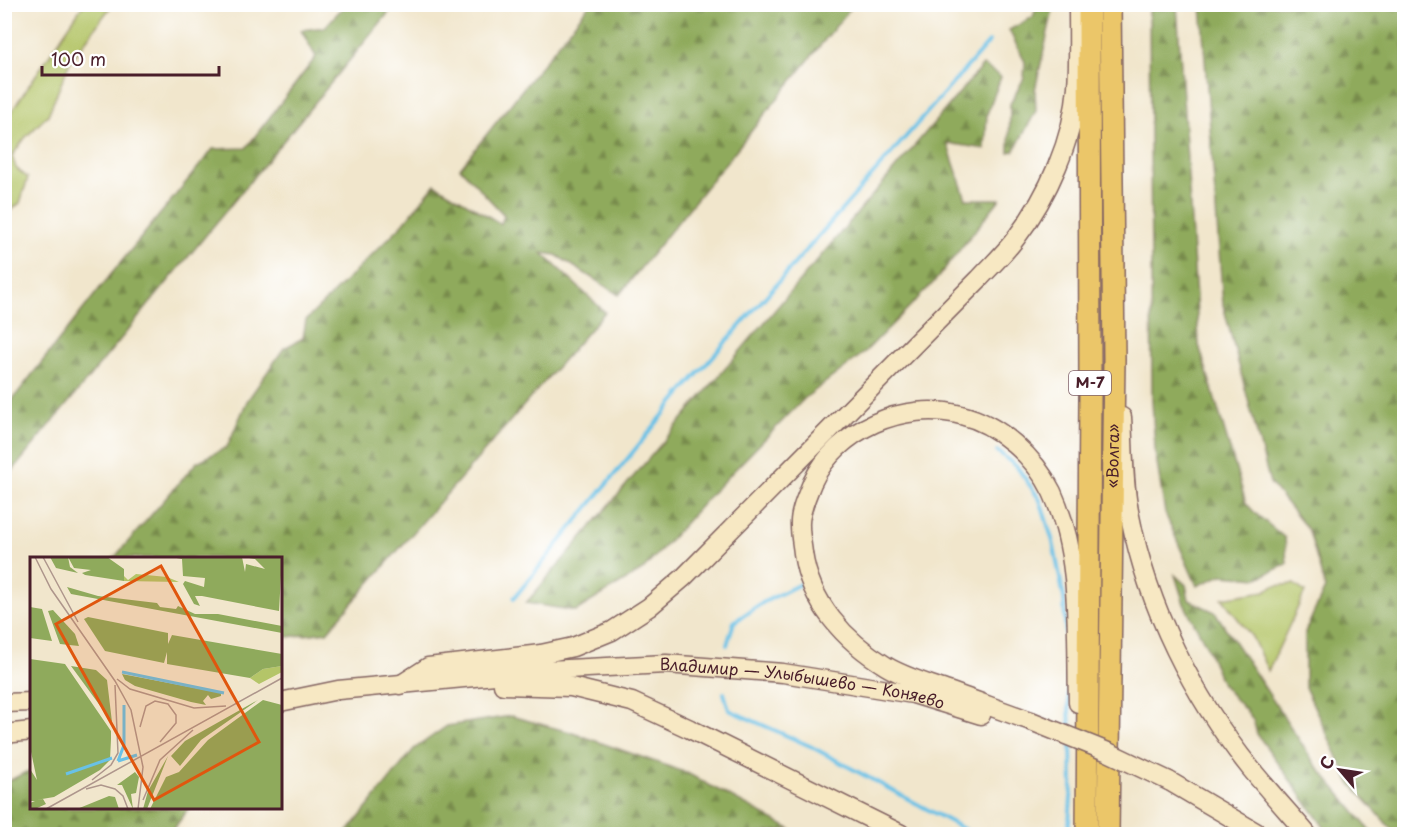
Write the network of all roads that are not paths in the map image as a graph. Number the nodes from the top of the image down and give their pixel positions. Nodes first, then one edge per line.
1 (1078, 4) edge
2 (1089, 4) edge
3 (1110, 4) edge
4 (1114, 359) junction
5 (400, 685) junction
6 (282, 688) edge
7 (338, 690) junction
8 (30, 702) edge
9 (282, 702) edge
10 (4, 703) edge
11 (1031, 726) junction
12 (30, 731) edge
13 (4, 734) edge
14 (1088, 762) junction
15 (1168, 787) junction
16 (901, 834) edge
17 (1087, 834) edge
18 (1108, 834) edge
19 (1240, 834) edge
20 (1259, 834) edge
21 (1307, 834) edge

1 - 5 main road
2 - 14 highway, «Волга» / М-7
3 - 4 highway, «Волга» / М-7
4 - 18 highway, «Волга» / М-7
4 - 21 main road
5 - 7 main road, Владимир — Улыбышево — Коняево
5 - 11 main road, Владимир — Улыбышево — Коняево
5 - 16 main road
6 - 7 main road, Владимир — Улыбышево — Коняево
7 - 9 main road, Владимир — Улыбышево — Коняево
8 - 10 main road
11 - 14 main road
11 - 15 main road, Владимир — Улыбышево — Коняево
12 - 13 main road
14 - 17 highway, «Волга» / М-7
15 - 19 main road, Владимир — Улыбышево — Коняево
15 - 20 main road

